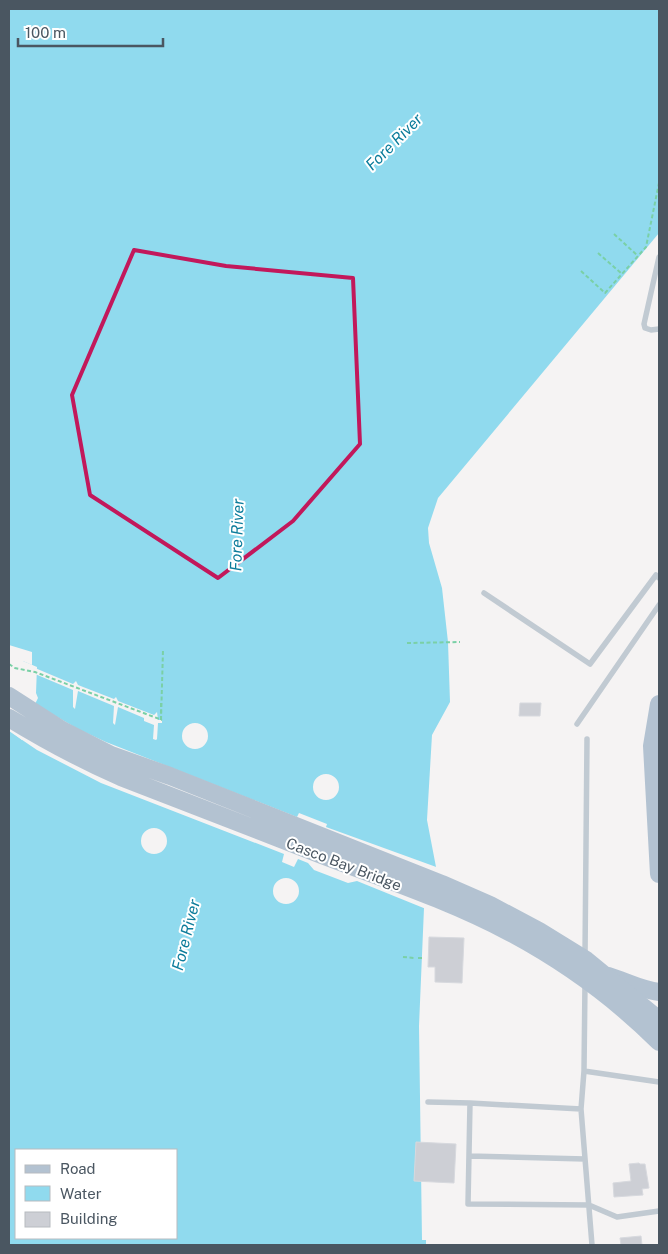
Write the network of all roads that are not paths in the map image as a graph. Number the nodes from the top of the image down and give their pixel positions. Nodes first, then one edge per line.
1 (659, 257) edge
2 (659, 329) edge
3 (658, 574) edge
4 (484, 593) dead end
5 (659, 605) edge
6 (9, 696) edge
7 (658, 707) edge
8 (9, 718) edge
9 (576, 724) dead end
10 (587, 740) dead end
11 (659, 874) edge
12 (608, 976) junction
13 (659, 992) edge
14 (659, 1020) edge
15 (659, 1042) edge
16 (584, 1071) junction
17 (659, 1082) edge
18 (428, 1102) dead end
19 (470, 1104) junction
20 (581, 1109) junction
21 (469, 1156) junction
22 (585, 1159) junction
23 (589, 1205) junction
24 (659, 1211) edge
25 (592, 1245) edge

1 - 2 lane
3 - 4 lane
5 - 9 lane
6 - 12 main road, Casco Bay Bridge, bridge
7 - 11 main road
8 - 15 main road, Casco Bay Bridge, bridge
10 - 16 lane
12 - 13 main road
12 - 14 main road, Casco Bay Bridge, bridge
16 - 17 lane
16 - 20 lane
18 - 19 lane
19 - 20 lane
19 - 21 lane
20 - 22 lane
21 - 22 lane
21 - 23 lane
22 - 23 lane
23 - 24 lane
23 - 25 lane

